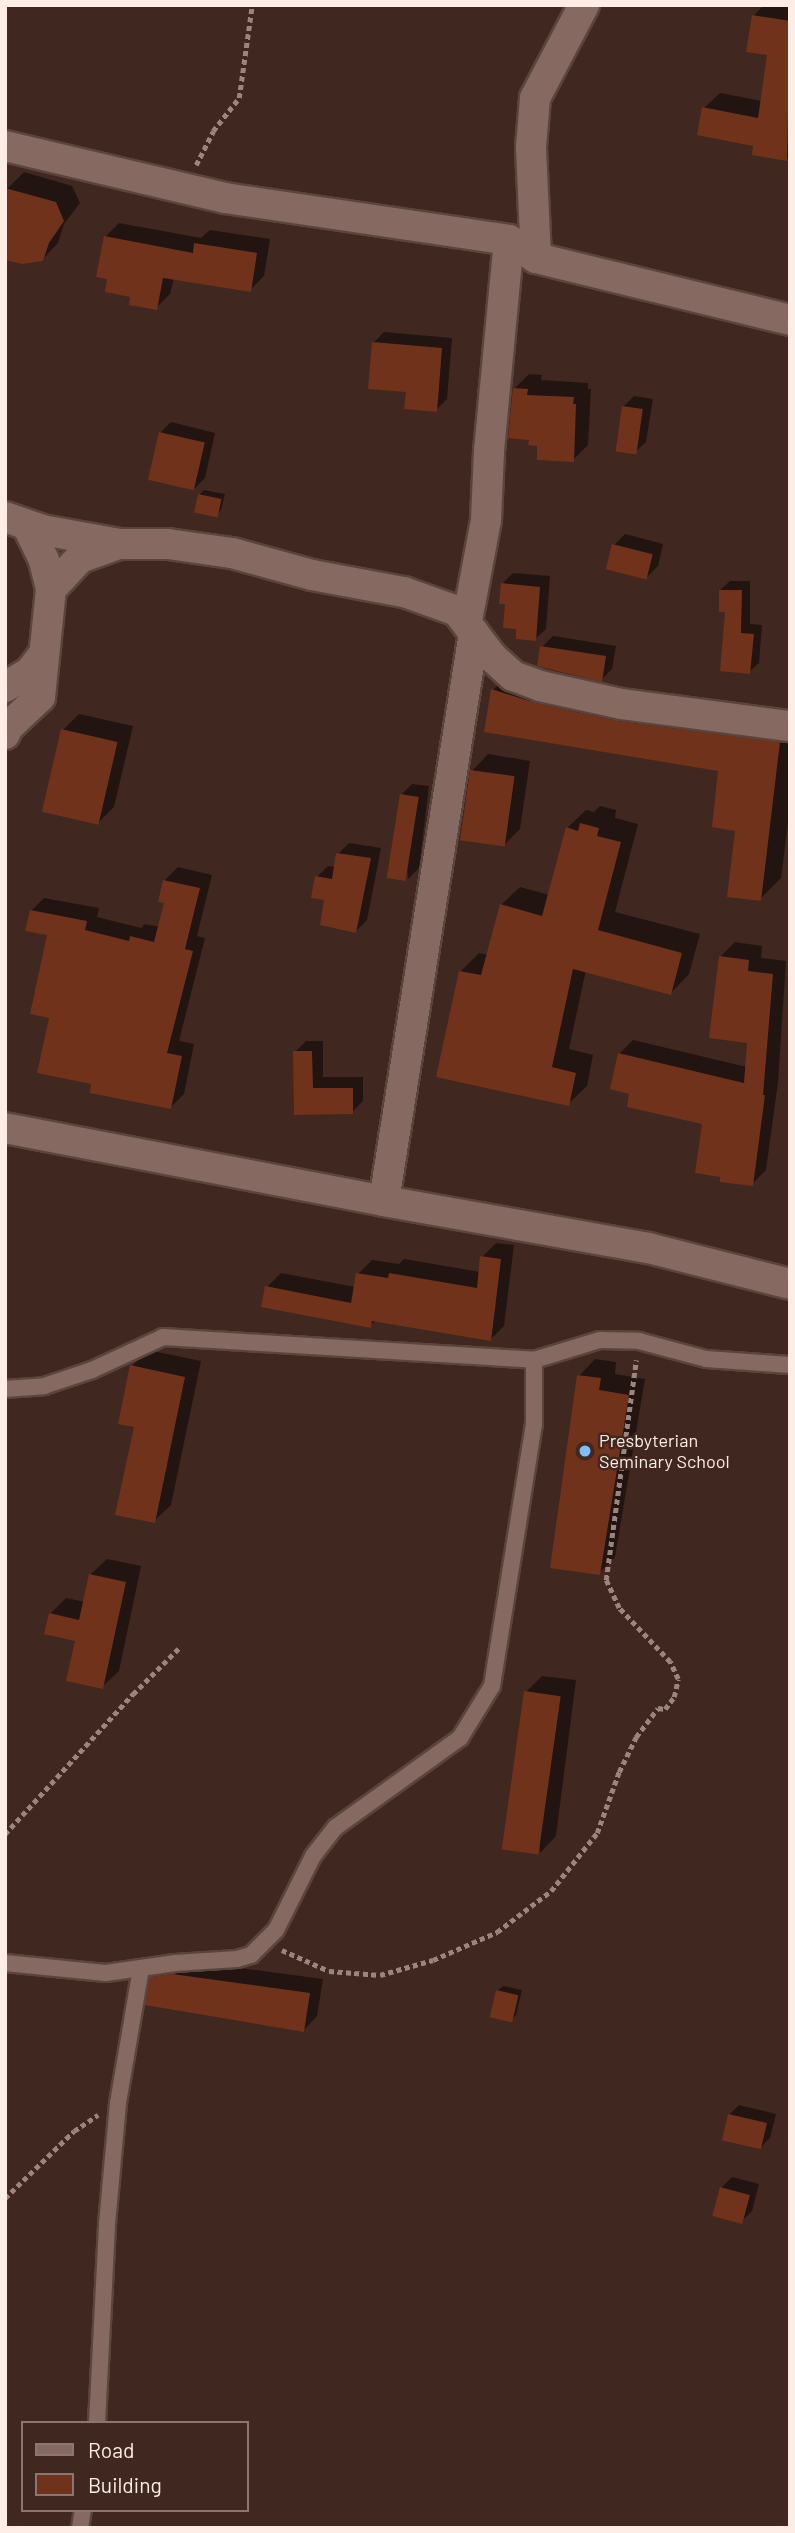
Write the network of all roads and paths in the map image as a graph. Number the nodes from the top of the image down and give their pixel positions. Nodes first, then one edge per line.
1 (252, 5) edge
2 (584, 5) edge
3 (5, 146) edge
4 (185, 188) junction
5 (509, 240) junction
6 (536, 258) junction
7 (790, 320) edge
8 (16, 521) edge
9 (120, 544) junction
10 (51, 589) junction
11 (471, 627) junction
12 (43, 655) junction
13 (5, 687) edge
14 (790, 726) edge
15 (5, 734) edge
16 (5, 1128) edge
17 (384, 1201) junction
18 (790, 1284) edge
19 (639, 1341) junction
20 (534, 1360) junction
21 (790, 1365) edge
22 (5, 1389) edge
23 (180, 1647) dead end
24 (5, 1834) edge
25 (267, 1943) junction
26 (5, 1963) edge
27 (141, 1968) junction
28 (118, 2103) junction
29 (5, 2198) edge
30 (97, 2421) edge

1 - 4 path
2 - 6 street
3 - 4 street
4 - 5 street
5 - 6 street
5 - 11 street
6 - 7 street
8 - 9 street
8 - 10 street
9 - 10 street
9 - 11 street
10 - 12 street
11 - 14 street
11 - 17 street
12 - 13 street
12 - 15 street
16 - 17 street
17 - 18 street
19 - 20 lane
19 - 21 lane
19 - 25 path
20 - 22 lane
20 - 25 lane
23 - 24 path
25 - 27 lane
26 - 27 lane
27 - 28 lane
28 - 29 path
28 - 30 lane

